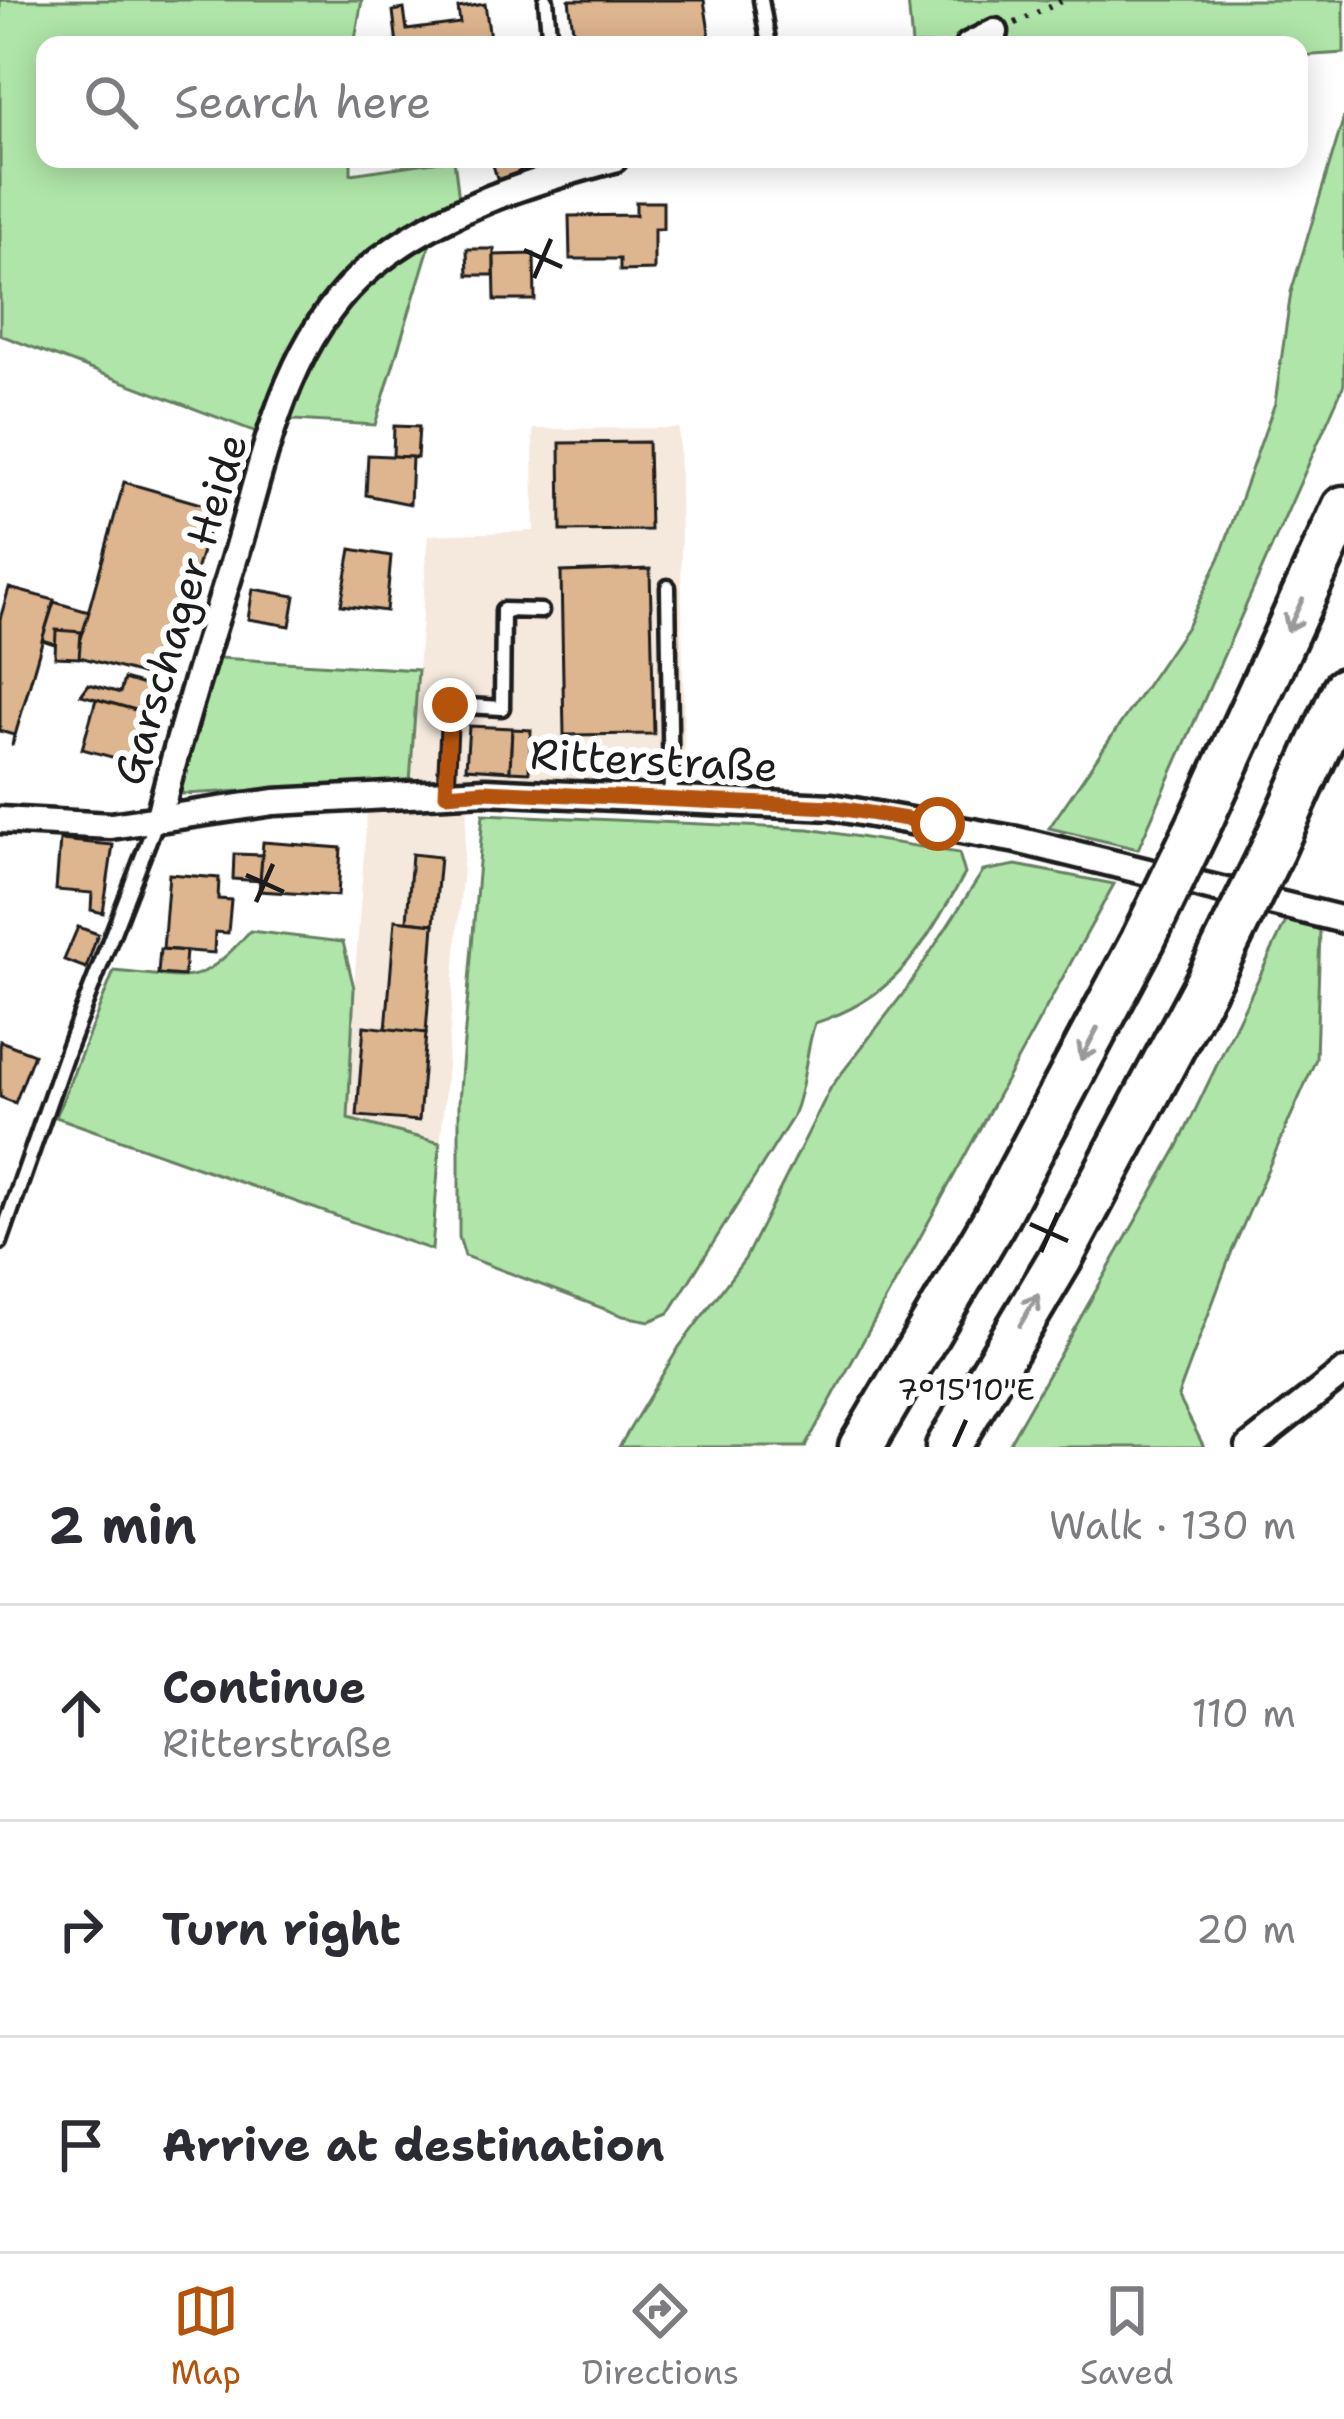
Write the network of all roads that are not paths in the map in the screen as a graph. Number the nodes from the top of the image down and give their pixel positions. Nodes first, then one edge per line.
1 (546, 0) edge
2 (761, 0) edge
3 (995, 32) road end
4 (549, 36) edge
5 (767, 36) edge
6 (987, 36) edge
7 (557, 168) edge
8 (1344, 508) edge
9 (668, 587) dead end
10 (541, 611) dead end
11 (1344, 690) edge
12 (446, 794) junction
13 (670, 799) junction
14 (159, 816) junction
15 (0, 820) edge
16 (1332, 918) edge
17 (0, 1242) edge
18 (1344, 1372) edge
19 (861, 1447) edge
20 (948, 1447) edge
21 (1249, 1447) edge

1 - 4 lane
2 - 5 lane
3 - 6 street
7 - 14 street, Garschager Heide
8 -> 19 highway, bridge
9 - 13 lane
10 - 12 lane
20 -> 11 highway, bridge
12 - 13 street, Ritterstraße
12 - 14 street, Ritterstraße
13 - 16 street, Ritterstraße
14 - 15 street, Ritterstraße
14 - 17 lane, Garschager Heide
18 - 21 street

